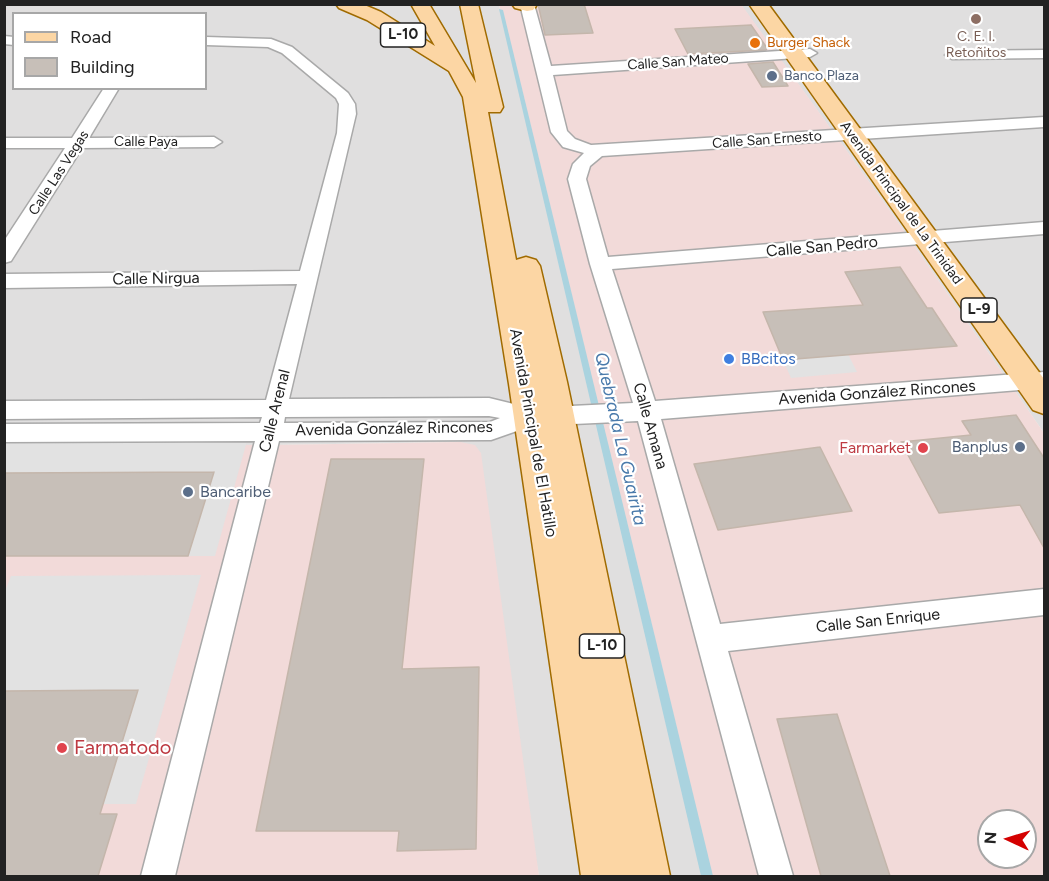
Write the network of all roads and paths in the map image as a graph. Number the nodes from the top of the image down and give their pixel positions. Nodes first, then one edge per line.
1 (345, 4) edge
2 (420, 4) edge
3 (758, 4) edge
4 (776, 4) edge
5 (525, 5) edge
6 (476, 11) edge
7 (207, 41) edge
8 (801, 53) junction
9 (1044, 54) edge
10 (952, 55) dead end
11 (459, 70) junction
12 (545, 71) junction
13 (111, 90) edge
14 (1044, 122) edge
15 (861, 134) junction
16 (79, 142) junction
17 (214, 142) dead end
18 (4, 143) edge
19 (597, 151) junction
20 (1044, 228) edge
21 (938, 237) junction
22 (4, 257) edge
23 (600, 264) junction
24 (308, 277) junction
25 (4, 281) edge
26 (1041, 382) edge
27 (4, 410) edge
28 (645, 411) junction
29 (557, 416) junction
30 (273, 419) junction
31 (4, 433) edge
32 (1044, 602) edge
33 (711, 639) junction
34 (158, 876) edge
35 (606, 876) edge
36 (646, 876) edge
37 (776, 876) edge

1 - 11 main road, L-10
2 - 11 main road, Avenida Principal de El Hatillo / L-10
3 - 8 main road, Avenida Principal de La Trinidad / L-9
4 - 8 main road, Avenida Principal de La Trinidad / L-9
5 - 12 street
6 - 29 main road, Avenida Principal de El Hatillo / L-10
7 - 24 street, Calle Arenal
8 - 12 street, Calle San Mateo
8 - 15 main road, Avenida Principal de La Trinidad / L-9
9 - 10 street
11 - 29 main road, Avenida Principal de El Hatillo / L-10
12 - 19 street
13 - 16 street, Calle Las Vegas
14 - 15 street, Calle San Ernesto
15 - 19 street, Calle San Ernesto
15 - 21 main road, Avenida Principal de La Trinidad / L-9
16 - 17 street, Calle Paya
16 - 18 street, Calle Paya
16 - 22 street, Calle Las Vegas
19 - 23 street, Calle Amana
20 - 21 street, Calle San Pedro
21 - 23 street, Calle San Pedro
21 - 26 main road, Avenida Principal de La Trinidad / L-9
23 - 28 street, Calle Amana
24 - 25 street, Calle Nirgua
24 - 30 street, Calle Arenal
26 - 28 street, Avenida González Rincones
27 - 30 street, Avenida González Rincones
28 - 29 street, Avenida González Rincones
28 - 33 street, Calle Amana
29 - 30 street, Avenida González Rincones
29 - 35 main road, Avenida Principal de El Hatillo / L-10
29 - 36 main road, Avenida Principal de El Hatillo / L-10
30 - 31 street, Avenida González Rincones
30 - 34 street, Calle Arenal
32 - 33 street, Calle San Enrique
33 - 37 street, Calle Amana

